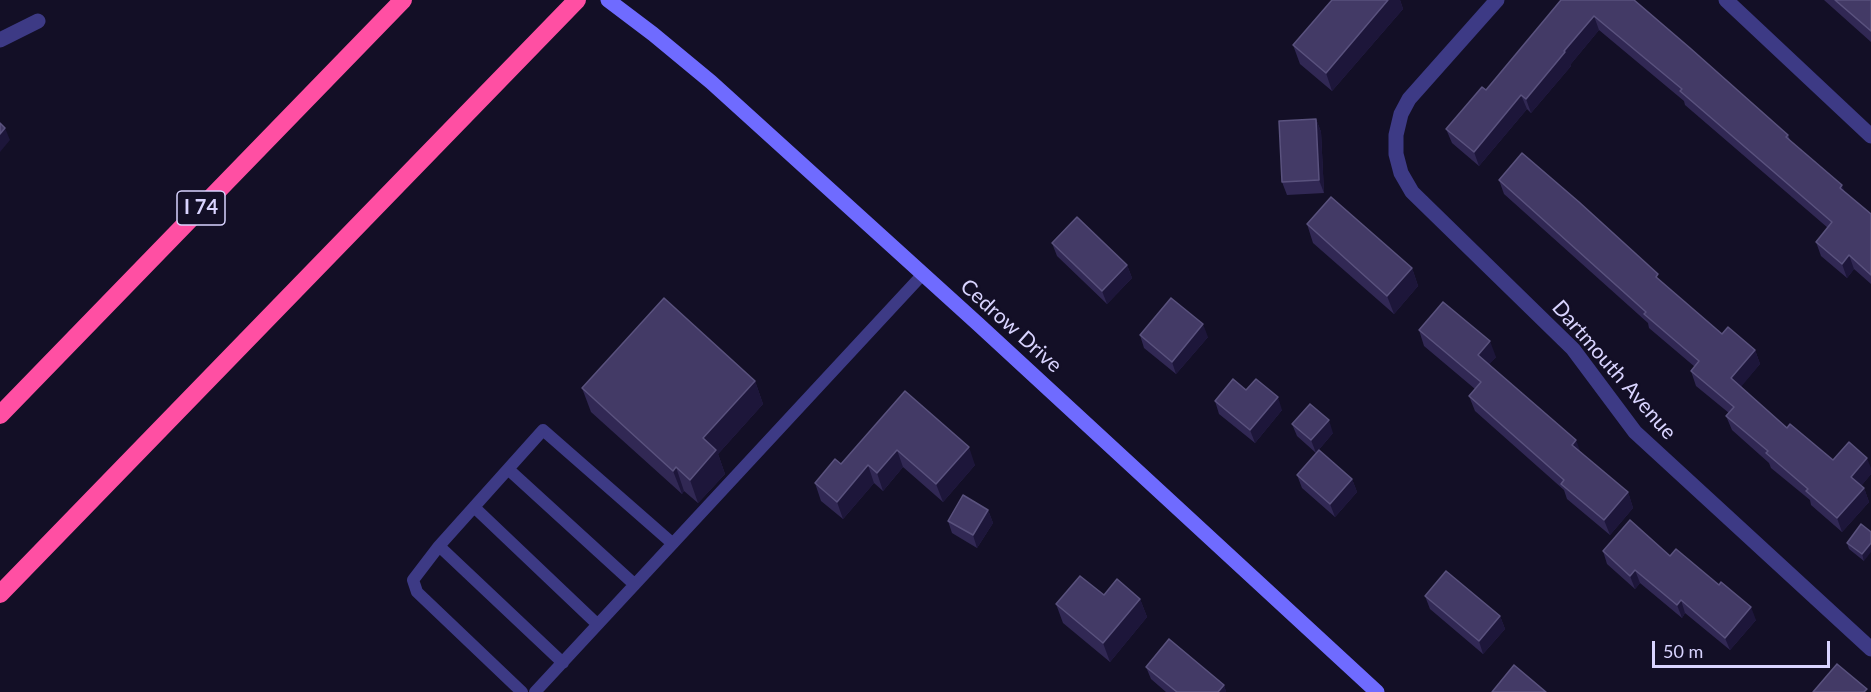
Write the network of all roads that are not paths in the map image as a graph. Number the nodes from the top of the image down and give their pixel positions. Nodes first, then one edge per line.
1 (403, 0) edge
2 (577, 0) edge
3 (608, 0) edge
4 (1497, 0) edge
5 (1726, 0) edge
6 (38, 21) dead end
7 (0, 40) edge
8 (1871, 136) edge
9 (923, 274) junction
10 (0, 415) edge
11 (507, 469) junction
12 (474, 507) junction
13 (672, 543) junction
14 (439, 546) junction
15 (634, 584) junction
16 (0, 594) edge
17 (597, 624) junction
18 (1871, 649) edge
19 (563, 663) junction
20 (522, 692) edge
21 (535, 692) edge
22 (1377, 692) edge

1 - 10 highway, I 74
2 - 16 highway
3 - 9 street, Cedrow Drive
4 - 18 street, Dartmouth Avenue
5 - 8 street
6 - 7 street
9 - 13 lane
9 - 22 street, Cedrow Drive
11 - 12 lane
11 - 13 lane
11 - 15 lane
12 - 14 lane
12 - 17 lane
13 - 15 lane
14 - 19 lane
14 - 20 lane
15 - 17 lane
17 - 19 lane
19 - 21 lane

